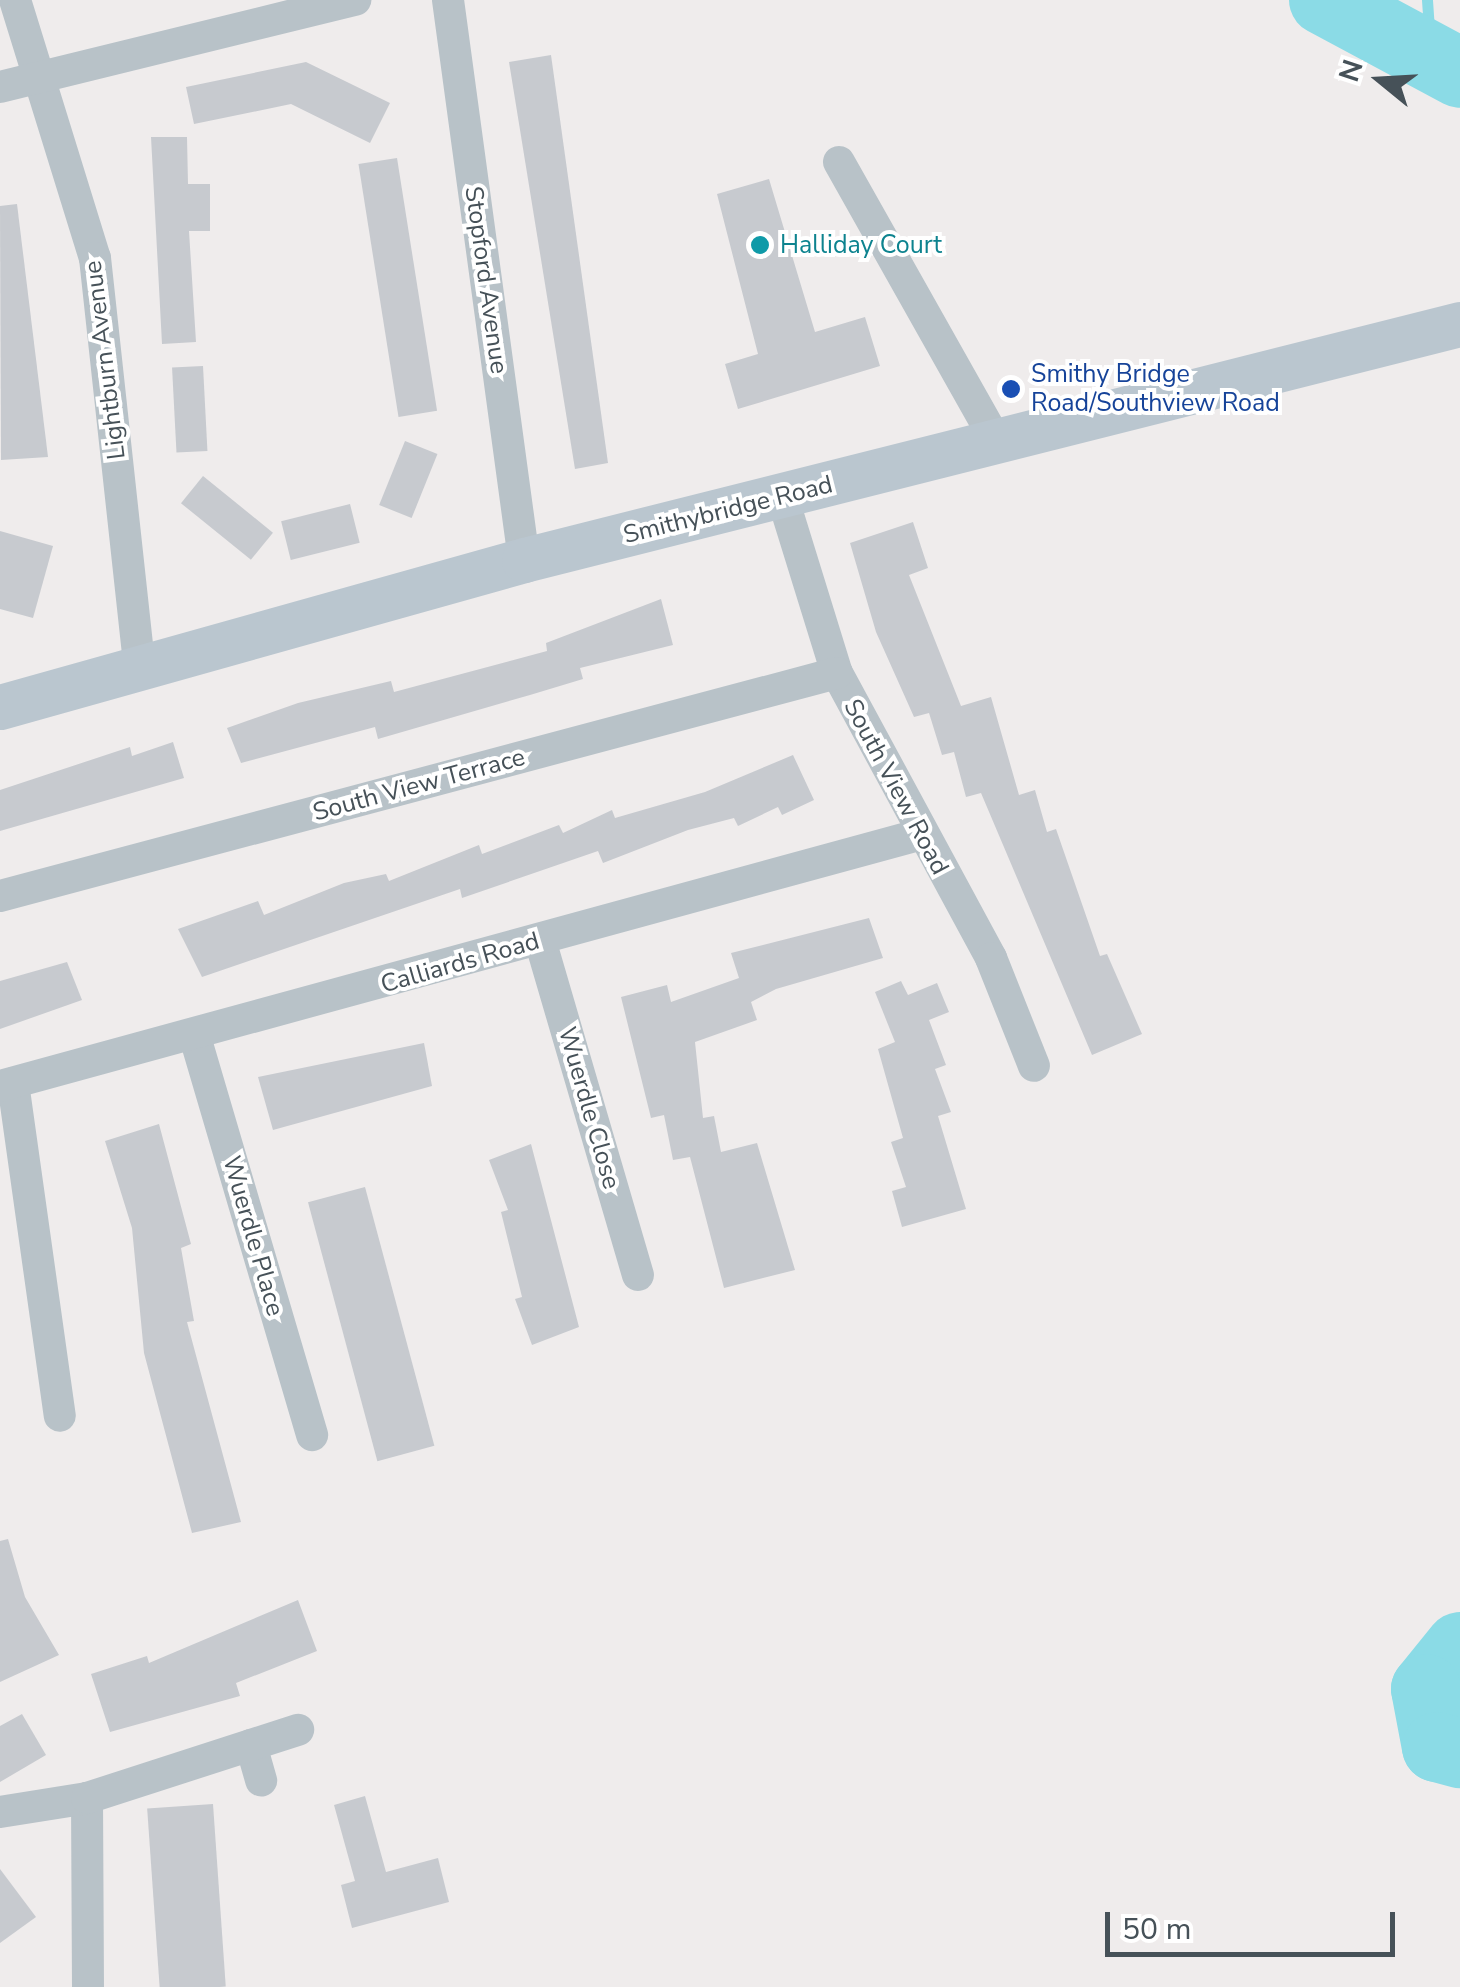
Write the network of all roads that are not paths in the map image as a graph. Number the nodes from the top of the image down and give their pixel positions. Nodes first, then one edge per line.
1 (16, 0) edge
2 (355, 0) edge
3 (448, 0) edge
4 (42, 76) junction
5 (0, 87) edge
6 (839, 162) dead end
7 (1460, 324) edge
8 (994, 437) junction
9 (783, 498) junction
10 (524, 560) junction
11 (140, 671) junction
12 (837, 674) junction
13 (0, 707) edge
14 (918, 835) junction
15 (0, 896) edge
16 (540, 940) junction
17 (194, 1036) junction
18 (1034, 1066) dead end
19 (7, 1084) edge
20 (638, 1275) dead end
21 (60, 1416) dead end
22 (312, 1435) dead end
23 (298, 1730) dead end
24 (251, 1745) junction
25 (261, 1781) dead end
26 (87, 1798) junction
27 (0, 1812) edge
28 (88, 1987) edge

1 - 4 street, Lightburn Avenue
2 - 4 street
3 - 10 street, Stopford Avenue
4 - 5 street
4 - 11 street, Lightburn Avenue
6 - 8 street
7 - 8 street, Smithybridge Road
8 - 9 street, Smithybridge Road
9 - 10 street, Smithybridge Road
9 - 12 street, South View Road
10 - 11 street, Smithybridge Road
11 - 13 street, Smithybridge Road
12 - 14 street, South View Road
12 - 15 street, South View Terrace
14 - 16 street, Calliards Road
14 - 18 street, South View Road
16 - 17 street, Calliards Road
16 - 20 street, Wuerdle Close
17 - 19 street, Calliards Road
17 - 22 street, Wuerdle Place
19 - 21 street
23 - 24 street
24 - 25 street
24 - 26 street
26 - 27 street
26 - 28 street

